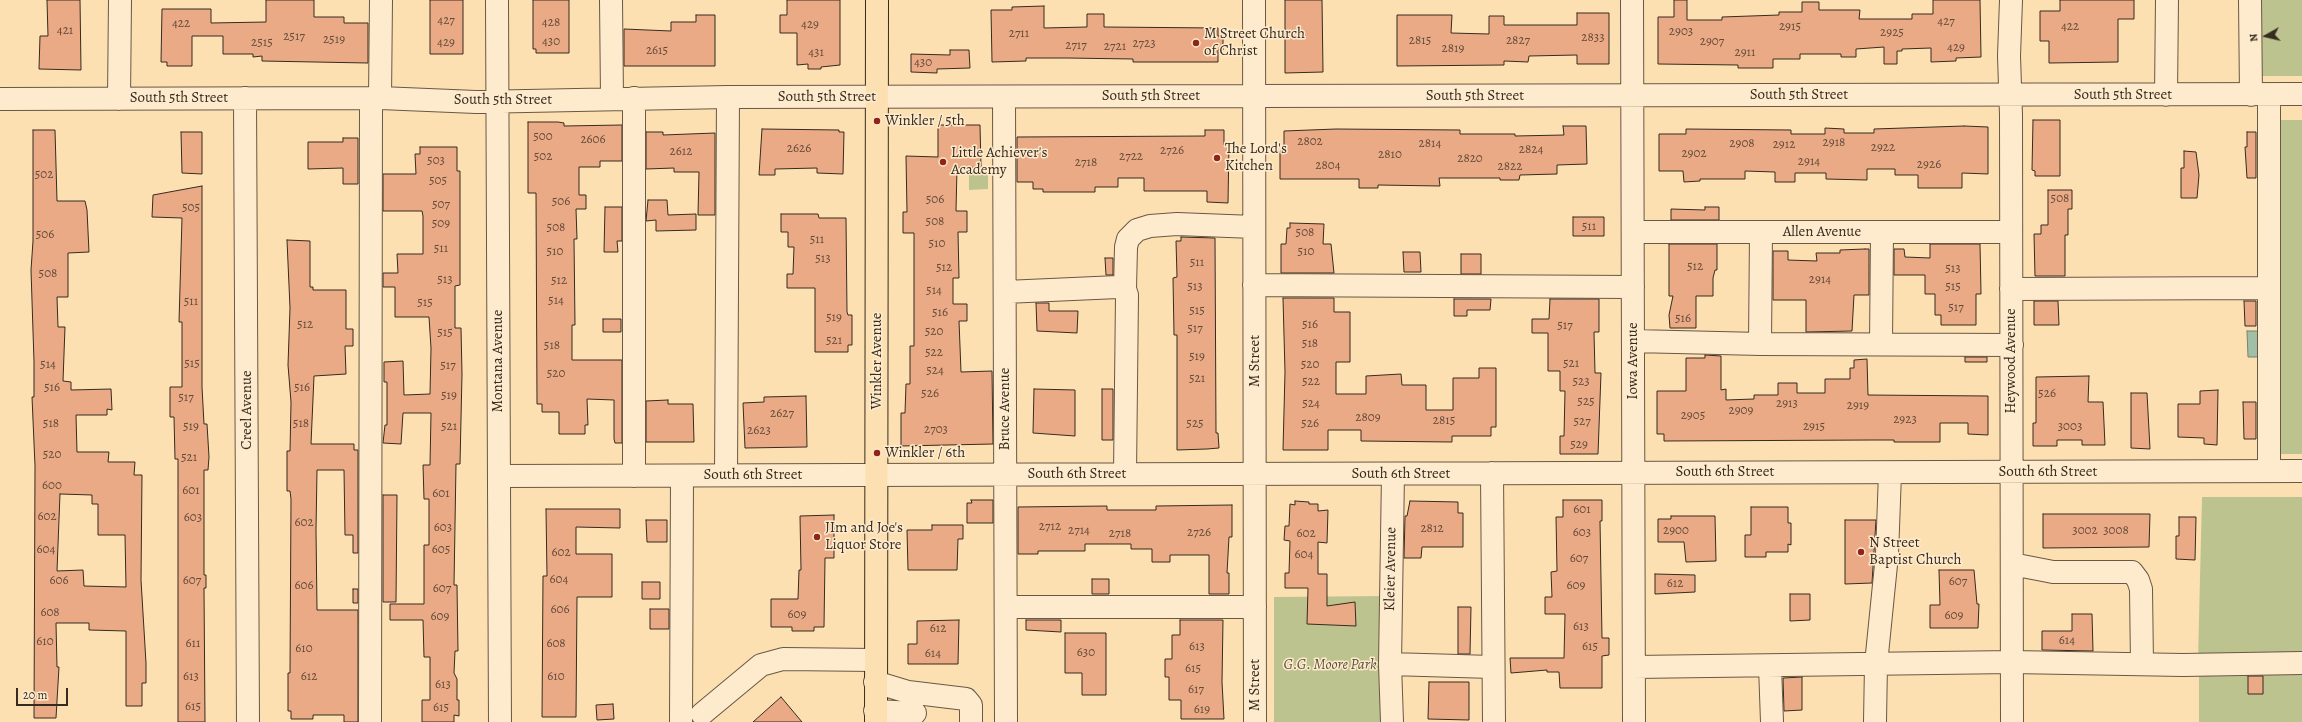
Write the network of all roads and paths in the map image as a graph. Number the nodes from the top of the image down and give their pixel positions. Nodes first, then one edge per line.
1 (120, 0) edge
2 (381, 0) edge
3 (497, 0) edge
4 (612, 0) edge
5 (877, 0) edge
6 (1254, 0) edge
7 (1632, 0) edge
8 (2011, 0) edge
9 (2167, 0) edge
10 (2250, 0) edge
11 (2010, 94) junction
12 (2302, 94) edge
13 (2166, 95) junction
14 (2260, 95) junction
15 (1254, 96) junction
16 (1633, 96) junction
17 (728, 97) junction
18 (877, 97) junction
19 (1004, 97) junction
20 (119, 98) junction
21 (245, 98) junction
22 (375, 98) junction
23 (612, 98) junction
24 (634, 98) junction
25 (0, 99) edge
26 (497, 101) junction
27 (1254, 227) junction
28 (1633, 232) junction
29 (1761, 232) junction
30 (1882, 232) junction
31 (2011, 232) junction
32 (1254, 286) junction
33 (1633, 287) junction
34 (2269, 288) junction
35 (1125, 289) junction
36 (2011, 289) junction
37 (1005, 292) junction
38 (1633, 341) junction
39 (1760, 344) junction
40 (1881, 344) junction
41 (2012, 345) junction
42 (2269, 471) junction
43 (2302, 471) edge
44 (1634, 472) junction
45 (1492, 473) junction
46 (1890, 473) junction
47 (2012, 473) junction
48 (1005, 474) junction
49 (1125, 474) junction
50 (1255, 474) junction
51 (1393, 474) junction
52 (877, 475) junction
53 (499, 476) junction
54 (634, 476) junction
55 (682, 476) junction
56 (726, 476) junction
57 (2012, 564) junction
58 (1007, 607) junction
59 (1255, 607) junction
60 (875, 660) junction
61 (2012, 662) junction
62 (1390, 664) junction
63 (1876, 664) junction
64 (2142, 664) junction
65 (2302, 664) edge
66 (1770, 666) junction
67 (1492, 667) junction
68 (1634, 667) junction
69 (875, 682) junction
70 (915, 709) edge
71 (681, 712) edge
72 (875, 716) edge
73 (703, 718) edge
74 (248, 722) edge
75 (370, 722) edge
76 (500, 722) edge
77 (971, 722) edge
78 (1006, 722) edge
79 (1255, 722) edge
80 (1392, 722) edge
81 (1494, 722) edge
82 (1634, 722) edge
83 (1772, 722) edge
84 (1875, 722) edge
85 (2012, 722) edge

1 - 20 street
2 - 22 street
3 - 26 street, Montana Avenue
4 - 23 street
5 - 18 main road, Winkler Avenue
6 - 15 street, M Street
7 - 16 street, Iowa Avenue
8 - 11 street, Heywood Avenue
9 - 13 street
10 - 14 street
11 - 13 street, South 5th Street
11 - 16 street, South 5th Street
11 - 31 street, Heywood Avenue
12 - 14 street, South 5th Street
13 - 14 street, South 5th Street
14 - 34 street
15 - 16 street, South 5th Street
15 - 19 street, South 5th Street
15 - 27 street, M Street
16 - 28 street, Iowa Avenue
17 - 18 street, South 5th Street
17 - 24 street, South 5th Street
17 - 56 street
18 - 19 street, South 5th Street
18 - 52 main road, Winkler Avenue
19 - 37 street, Bruce Avenue
20 - 21 street, South 5th Street
20 - 25 street, South 5th Street
21 - 22 street, South 5th Street
21 - 74 street, Creel Avenue
22 - 26 street, South 5th Street
22 - 75 street
23 - 24 street, South 5th Street
23 - 26 street, South 5th Street
24 - 54 street
26 - 53 street, Montana Avenue
27 - 32 street, M Street
27 - 35 street
28 - 29 street, Allen Avenue
28 - 33 street, Iowa Avenue
29 - 30 street, Allen Avenue
29 - 39 street
30 - 31 street, Allen Avenue
30 - 40 street
31 - 36 street, Heywood Avenue
32 - 33 street
32 - 50 street, M Street
33 - 38 street, Iowa Avenue
34 - 36 street
34 - 42 street
35 - 37 street
35 - 49 street
36 - 41 street, Heywood Avenue
37 - 48 street, Bruce Avenue
38 - 39 street
38 - 44 street, Iowa Avenue
39 - 40 street
40 - 41 street
41 - 47 street, Heywood Avenue
42 - 43 street, South 6th Street
42 - 47 street, South 6th Street
44 - 45 street, South 6th Street
44 - 46 street, South 6th Street
44 - 68 street, Iowa Avenue
45 - 51 street, South 6th Street
45 - 67 street
46 - 47 street, South 6th Street
46 - 63 street
47 - 57 street, Heywood Avenue
48 - 49 street, South 6th Street
48 - 52 street, South 6th Street
48 - 58 street, Bruce Avenue
49 - 50 street, South 6th Street
50 - 51 street, South 6th Street
50 - 59 street, M Street
51 - 62 street, Kleier Avenue
52 - 56 street, South 6th Street
52 - 60 main road, Winkler Avenue
53 - 54 street, South 6th Street
53 - 76 street, Montana Avenue
54 - 55 street, South 6th Street
55 - 56 street, South 6th Street
55 - 71 street
57 - 61 street, Heywood Avenue
57 - 64 street
58 - 59 street
58 - 78 street, Bruce Avenue
59 - 79 street, M Street
60 - 69 main road, Winkler Avenue
60 - 73 street
61 - 63 street
61 - 64 street
61 - 85 street, Heywood Avenue
62 - 67 street
62 - 80 street, Kleier Avenue
63 - 66 street
63 - 84 street
64 - 65 street
66 - 68 street
66 - 83 street
67 - 81 street
68 - 82 street, Iowa Avenue
69 - 70 street
69 - 72 main road, Winkler Avenue
70 - 72 street
70 - 77 street
71 - 73 street

